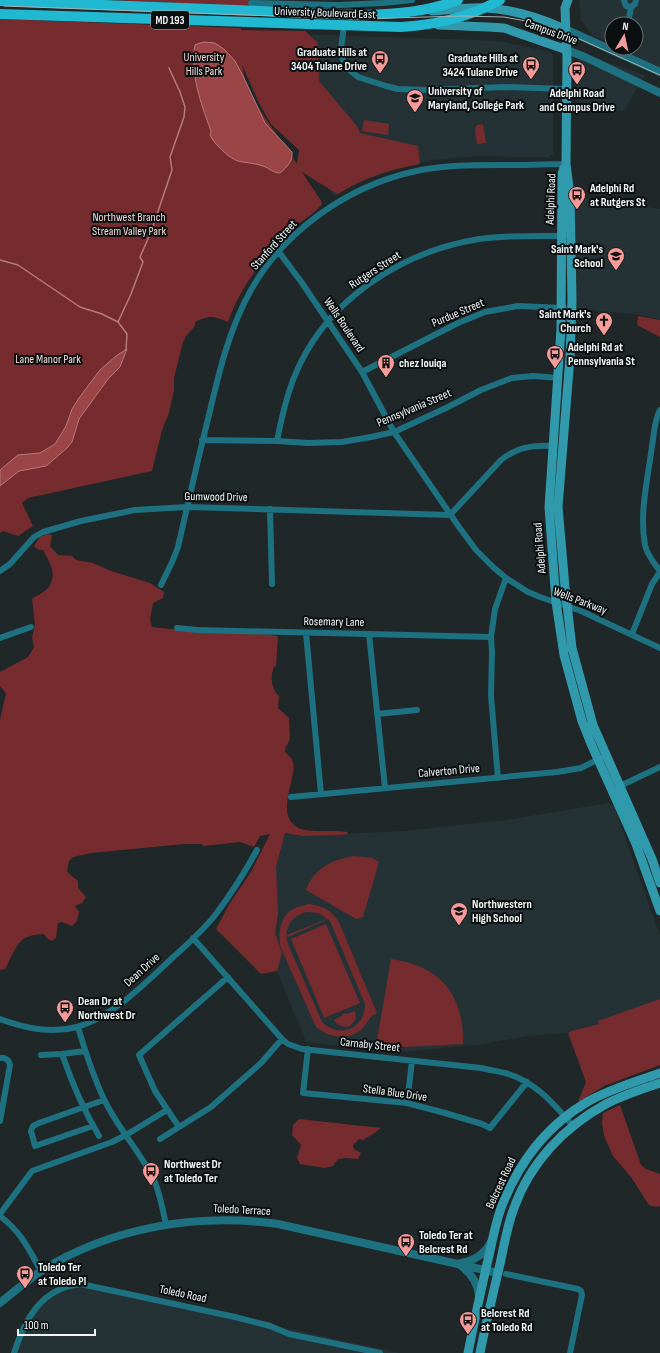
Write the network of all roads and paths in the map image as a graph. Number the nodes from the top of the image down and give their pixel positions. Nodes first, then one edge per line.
1 (412, 0) edge
2 (458, 0) edge
3 (500, 0) edge
4 (624, 0) edge
5 (636, 0) edge
6 (2, 1) edge
7 (558, 1) edge
8 (250, 2) dead end
9 (566, 4) edge
10 (298, 5) edge
11 (631, 7) junction
12 (485, 8) junction
13 (338, 10) junction
14 (420, 11) junction
15 (1, 14) edge
16 (629, 16) edge
17 (426, 25) junction
18 (340, 26) junction
19 (566, 29) junction
20 (604, 44) edge
21 (567, 50) junction
22 (630, 56) edge
23 (660, 72) edge
24 (566, 89) junction
25 (660, 93) edge
26 (566, 164) junction
27 (562, 236) junction
28 (572, 236) junction
29 (279, 252) junction
30 (562, 308) junction
31 (572, 308) junction
32 (328, 321) junction
33 (362, 372) junction
34 (558, 378) junction
35 (660, 410) edge
36 (394, 432) junction
37 (202, 440) junction
38 (277, 441) junction
39 (553, 446) junction
40 (187, 507) junction
41 (270, 509) junction
42 (450, 515) junction
43 (0, 571) edge
44 (660, 572) edge
45 (506, 578) junction
46 (272, 584) dead end
47 (161, 585) dead end
48 (556, 602) junction
49 (567, 606) junction
50 (31, 627) dead end
51 (177, 628) dead end
52 (306, 632) junction
53 (369, 634) junction
54 (632, 634) junction
55 (491, 637) junction
56 (0, 638) edge
57 (660, 648) edge
58 (417, 710) dead end
59 (377, 714) junction
60 (602, 758) junction
61 (660, 767) edge
62 (498, 778) junction
63 (620, 786) junction
64 (385, 788) junction
65 (322, 794) junction
66 (291, 797) dead end
67 (257, 850) dead end
68 (660, 883) edge
69 (660, 911) edge
70 (193, 938) junction
71 (228, 977) junction
72 (0, 1019) edge
73 (78, 1027) junction
74 (282, 1039) junction
75 (308, 1049) junction
76 (85, 1050) junction
77 (62, 1054) junction
78 (41, 1055) dead end
79 (0, 1058) edge
80 (412, 1061) junction
81 (660, 1073) edge
82 (527, 1082) junction
83 (660, 1083) edge
84 (104, 1100) junction
85 (407, 1103) junction
86 (83, 1108) junction
87 (167, 1110) junction
88 (565, 1117) junction
89 (0, 1121) edge
90 (93, 1126) junction
91 (572, 1126) junction
92 (179, 1127) junction
93 (126, 1135) junction
94 (99, 1136) dead end
95 (160, 1139) dead end
96 (0, 1215) edge
97 (166, 1225) junction
98 (494, 1236) junction
99 (457, 1263) junction
100 (486, 1270) junction
101 (41, 1271) junction
102 (502, 1273) junction
103 (480, 1298) junction
104 (0, 1303) edge
105 (14, 1353) edge
106 (380, 1353) edge
107 (468, 1353) edge
108 (480, 1353) edge
109 (570, 1353) edge

1 - 13 street
2 - 14 main road, University Boulevard East / MD 193
3 - 12 main road, University Boulevard East / MD 193
4 - 11 street
5 - 11 street
6 - 10 main road, University Boulevard East / MD 193
7 - 9 main road, Adelphi Road
8 - 10 street
9 - 19 main road, Adelphi Road
10 - 13 main road, University Boulevard East / MD 193
11 - 16 street
12 - 14 main road, Campus Drive
12 - 17 main road, University Boulevard East / MD 193
12 - 19 main road, Campus Drive
13 - 14 main road, University Boulevard East / MD 193
13 - 18 street
15 - 18 main road, University Boulevard East / MD 193
17 - 18 main road, University Boulevard East / MD 193
17 - 21 main road, Campus Drive
18 - 24 street
19 - 20 street, Campus Drive
19 - 21 main road, Adelphi Road
21 - 24 main road, Adelphi Road
21 - 25 street, Campus Drive
22 - 23 street, Campus Drive
24 - 26 main road, Adelphi Road
26 - 27 main road, Adelphi Road
26 - 28 main road, Adelphi Road
26 - 29 street, Stanford Street
27 - 28 street, Rutgers Street
27 - 30 main road, Adelphi Road
27 - 32 street, Rutgers Street
28 - 31 main road, Adelphi Road
29 - 32 street, Wells Boulevard
29 - 37 street, Stanford Street
30 - 31 street, Purdue Street
30 - 33 street, Purdue Street
30 - 34 main road, Adelphi Road
31 - 49 main road, Adelphi Road
32 - 33 street, Wells Boulevard
32 - 38 street, Rutgers Street
33 - 36 street, Wells Boulevard
34 - 36 street, Pennsylvania Street
34 - 39 main road, Adelphi Road
35 - 44 street
36 - 38 street, Pennsylvania Street
36 - 42 street, Wells Boulevard
37 - 38 street, Pennsylvania Street
37 - 40 street, Stanford Street
39 - 42 street
39 - 48 main road, Adelphi Road
40 - 41 street, Gumwood Drive
40 - 43 street, Gumwood Drive
40 - 47 street, Stanford Street
41 - 42 street, Gumwood Drive
41 - 46 street
42 - 45 street, Wells Parkway
44 - 54 street
45 - 48 street, Wells Parkway
45 - 55 street
48 - 49 street, Wells Parkway
48 - 60 main road, Adelphi Road
49 - 54 street, Wells Parkway
49 - 60 main road, Adelphi Road
50 - 56 street
51 - 52 street, Rosemary Lane
52 - 53 street, Rosemary Lane
52 - 65 street
53 - 55 street, Rosemary Lane
53 - 59 street
54 - 57 street, Wells Parkway
55 - 62 street
58 - 59 street
59 - 64 street
60 - 62 street, Calverton Drive
60 - 63 main road, Adelphi Road
60 - 69 main road, Adelphi Road
61 - 63 street
62 - 64 street, Calverton Drive
63 - 68 main road, Adelphi Road
64 - 65 street, Calverton Drive
65 - 66 street, Calverton Drive
67 - 70 street, Dean Drive
70 - 71 street, Carnaby Street
70 - 73 street, Dean Drive
71 - 74 street, Carnaby Street
71 - 87 street
72 - 73 street, Dean Drive
73 - 76 street
74 - 75 street, Carnaby Street
74 - 92 street
75 - 80 street, Carnaby Street
75 - 85 street, Stella Blue Drive
76 - 77 street
76 - 84 street
77 - 78 street
77 - 86 street
79 - 89 street
80 - 82 street, Carnaby Street
80 - 85 street
81 - 88 main road, Belcrest Road
82 - 85 street, Stella Blue Drive
82 - 88 street, Carnaby Street
83 - 91 main road, Belcrest Road
84 - 86 street
84 - 93 street
86 - 90 street
86 - 90 street
87 - 92 street
87 - 93 street
88 - 91 street, Carnaby Street
88 - 98 main road, Belcrest Road
90 - 94 street
91 - 102 main road, Belcrest Road
92 - 95 street
93 - 96 street
93 - 97 street
96 - 101 street
97 - 99 street, Toledo Terrace
97 - 101 street, Toledo Terrace
98 - 99 street
98 - 100 main road, Belcrest Road
99 - 100 street, Toledo Terrace
99 - 103 street
100 - 102 street, Toledo Terrace
100 - 103 main road, Belcrest Road
101 - 104 street, Toledo Terrace
102 - 108 main road, Belcrest Road
102 - 109 street
103 - 107 main road, Belcrest Road
105 - 106 street, Toledo Road

